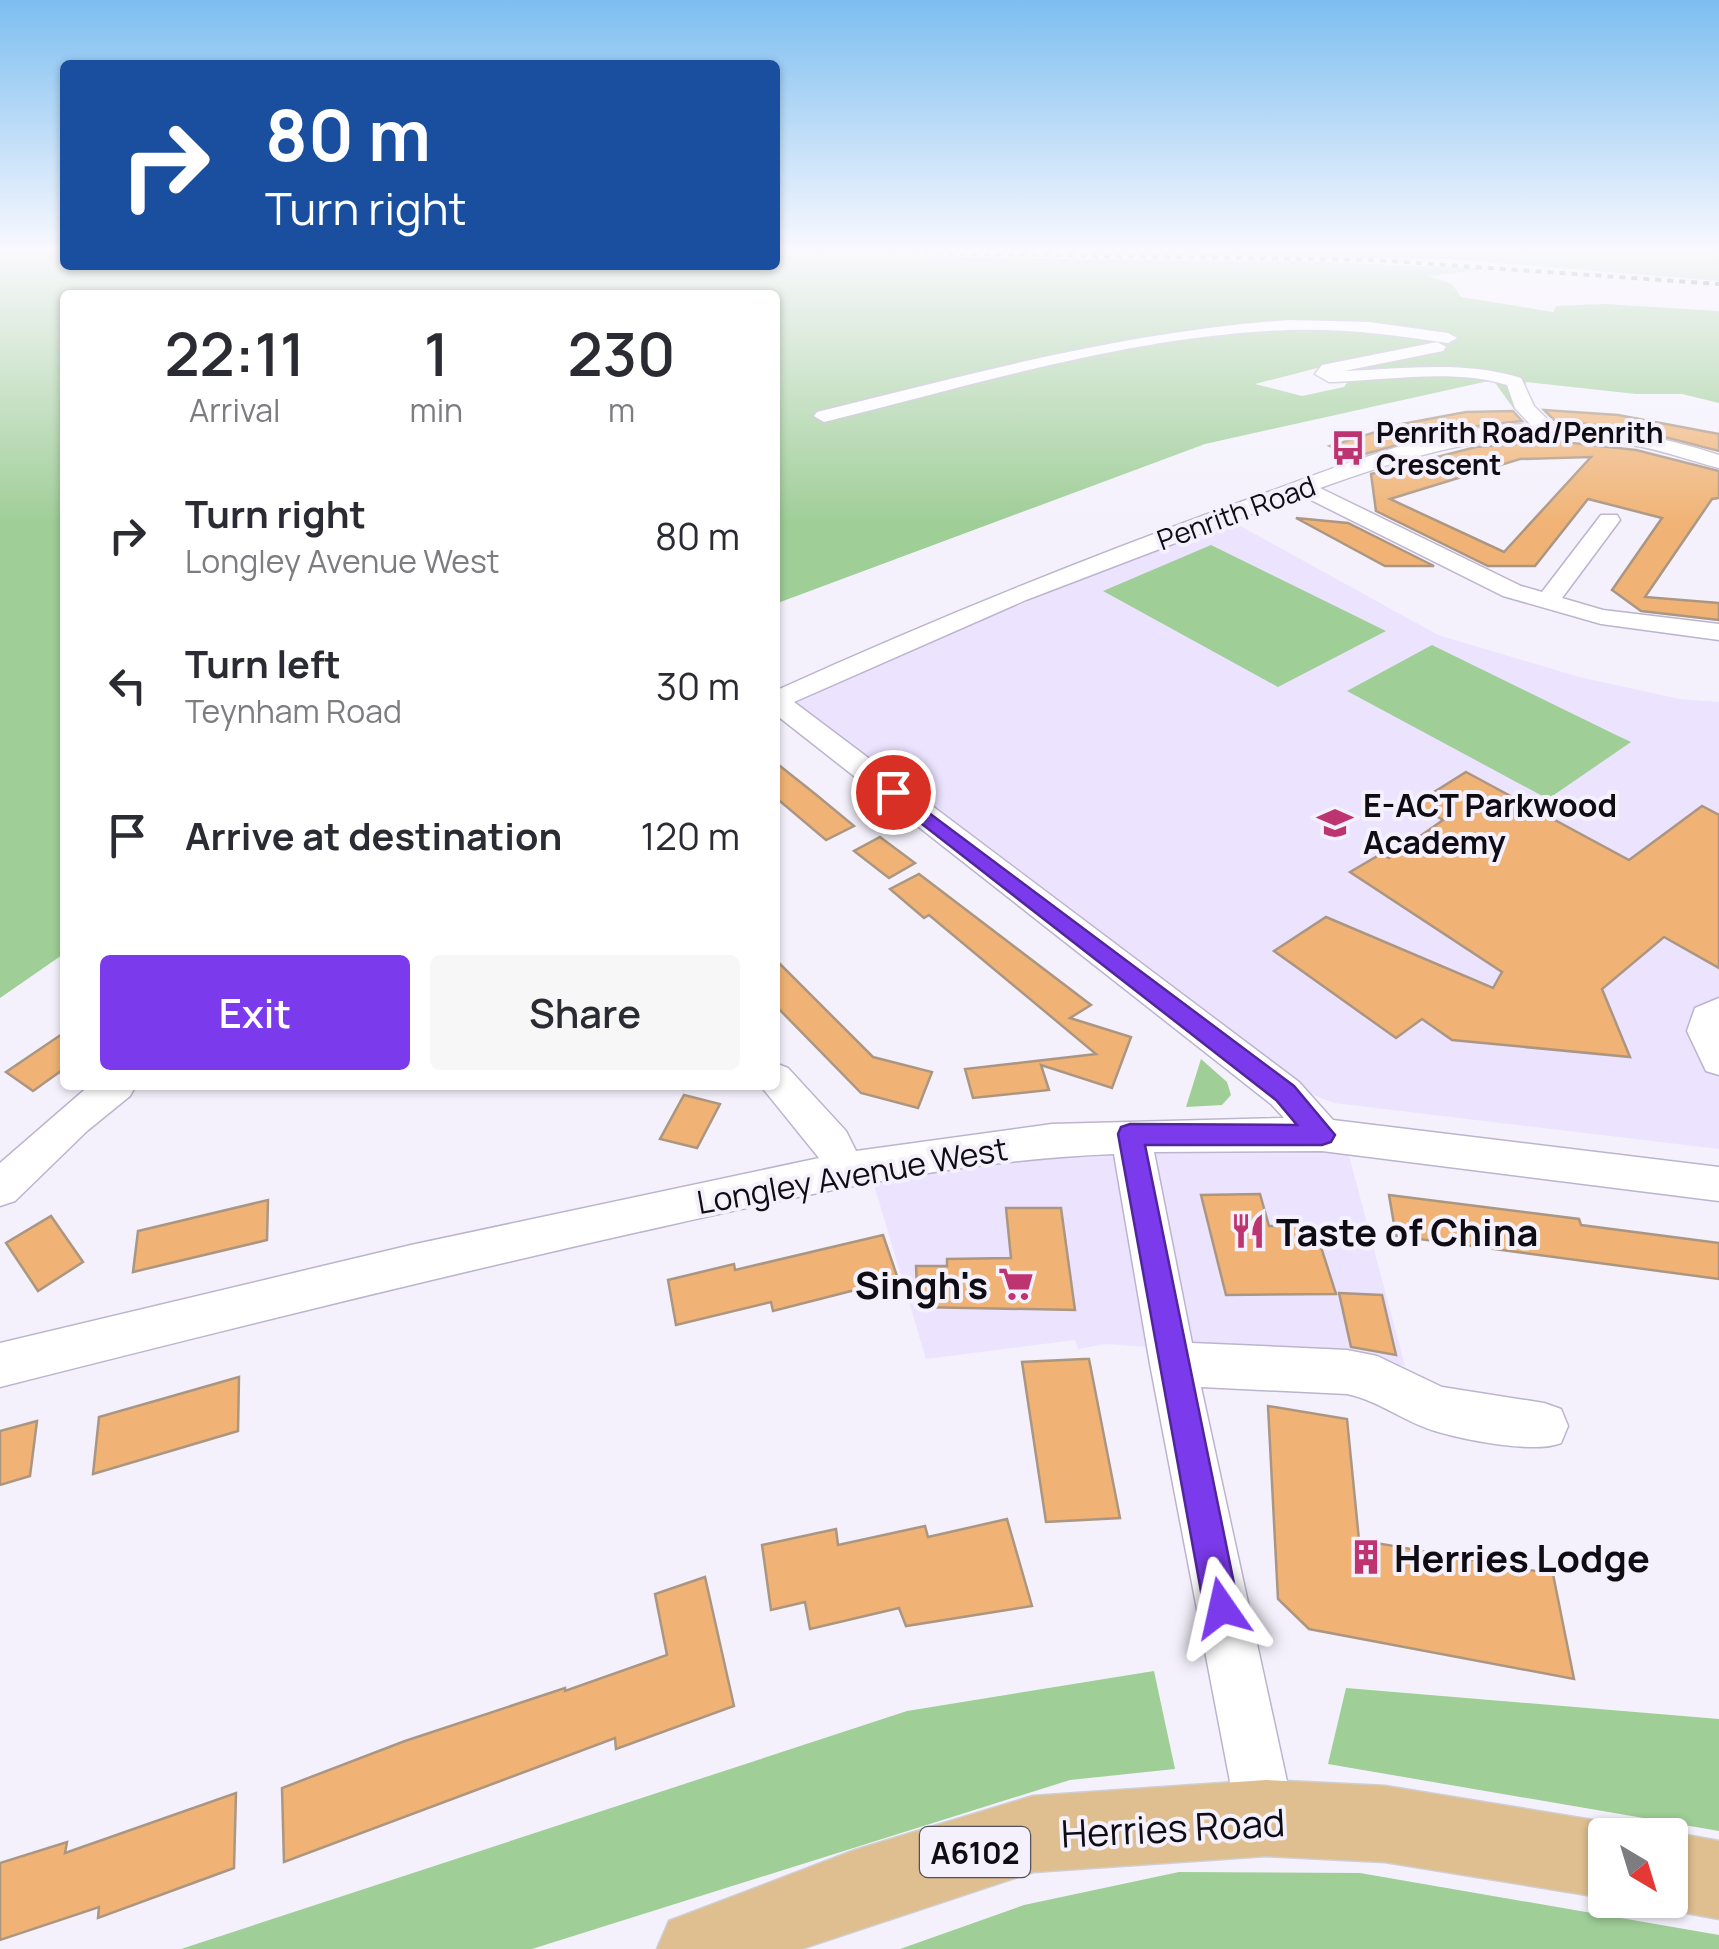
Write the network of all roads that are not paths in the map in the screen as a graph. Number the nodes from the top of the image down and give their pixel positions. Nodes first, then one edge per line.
1 (1140, 342) edge
2 (1443, 342) edge
3 (824, 416) dead end
4 (1546, 430) junction
5 (1719, 462) edge
6 (1301, 488) junction
7 (1609, 520) dead end
8 (1547, 602) junction
9 (1719, 632) edge
10 (780, 699) edge
11 (780, 705) edge
12 (1719, 1011) edge
13 (1719, 1061) edge
14 (780, 1084) edge
15 (111, 1090) edge
16 (1130, 1134) junction
17 (1322, 1135) junction
18 (846, 1169) junction
19 (1719, 1184) edge
20 (0, 1190) edge
21 (1173, 1364) junction
22 (0, 1365) edge
23 (1544, 1426) dead end
24 (1266, 1818) junction
25 (1588, 1857) edge
26 (1688, 1874) edge
27 (1719, 1880) edge
28 (697, 1949) edge

1 - 3 street
2 - 4 street
4 - 5 street, Penrith Road
4 - 6 street, Penrith Road
6 - 8 street
6 - 10 street, Penrith Road
7 - 8 street
8 - 9 street
11 - 17 street
12 - 13 street
14 - 18 street
15 - 20 street
16 - 17 street, Longley Avenue West
16 - 18 street, Longley Avenue West
16 - 21 street
17 - 19 street, Longley Avenue West
18 - 22 street, Longley Avenue West
21 - 23 street
21 - 24 street
24 - 25 main road, Herries Road / A6102
24 - 28 main road, Herries Road / A6102
26 - 27 main road

